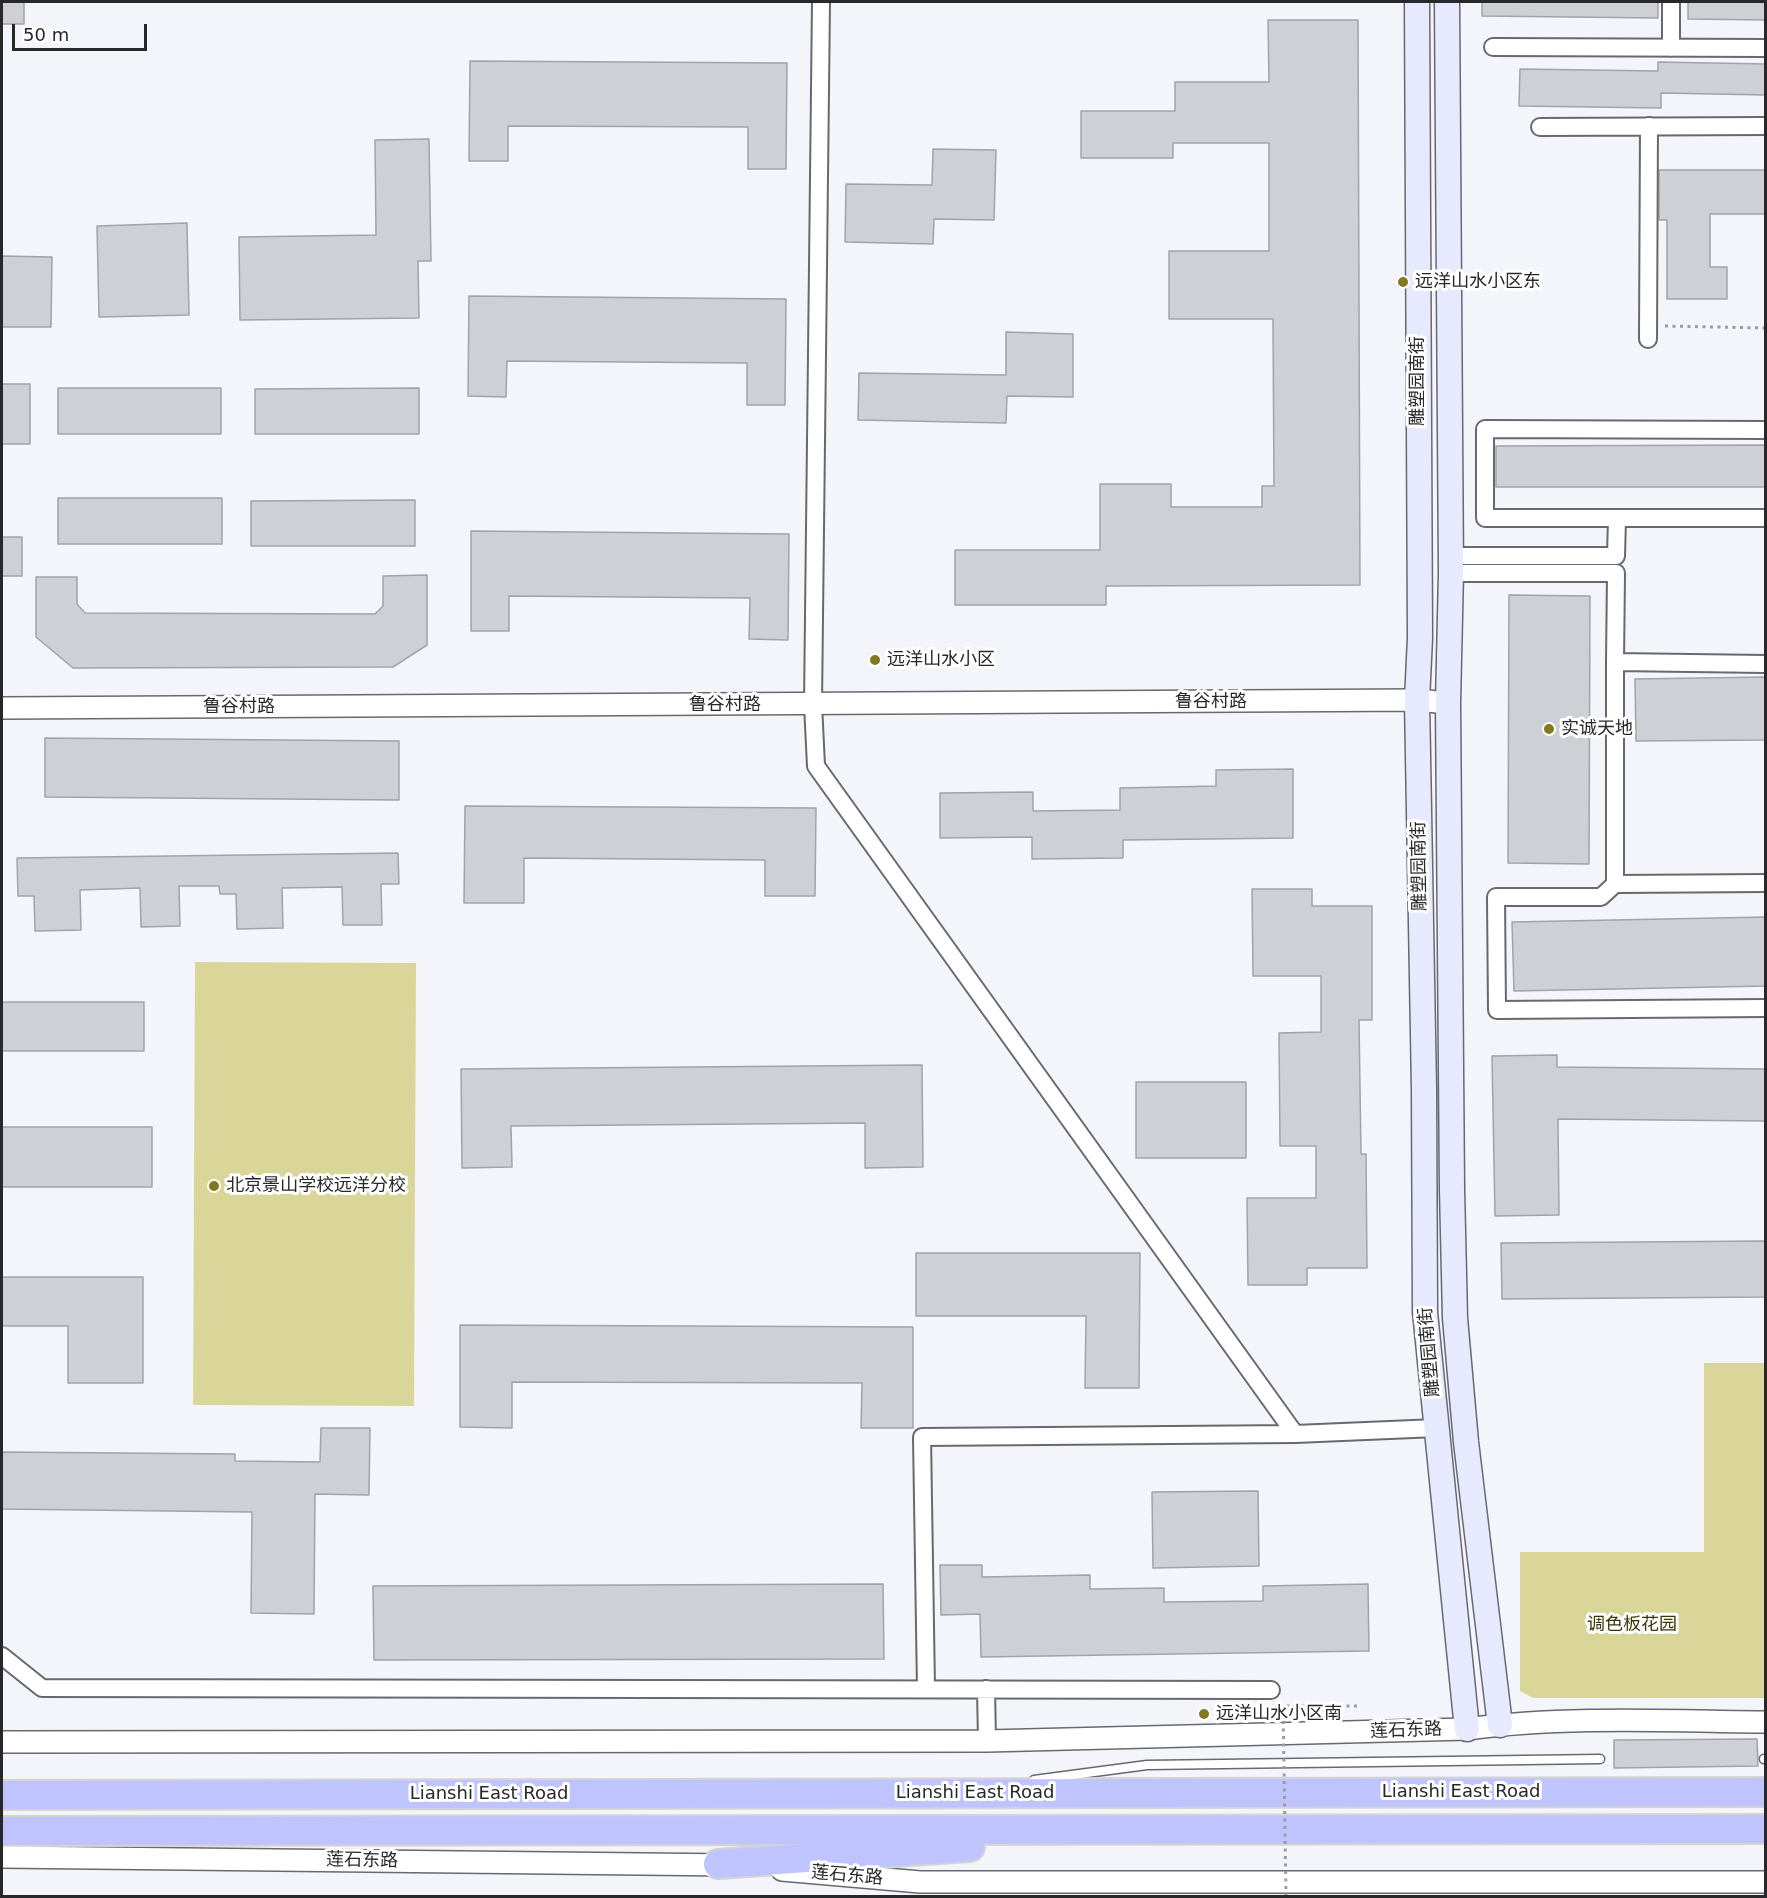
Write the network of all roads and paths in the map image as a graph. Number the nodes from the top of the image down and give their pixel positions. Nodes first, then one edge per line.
1 (821, 2) edge
2 (1417, 2) edge
3 (1447, 2) edge
4 (1671, 2) edge
5 (1493, 47) dead end
6 (1671, 48) junction
7 (1766, 48) edge
8 (1649, 126) junction
9 (1766, 126) edge
10 (1540, 127) dead end
11 (1766, 328) edge
12 (1648, 332) joint
13 (1766, 430) edge
14 (1617, 518) junction
15 (1766, 518) edge
16 (1451, 565) junction
17 (1616, 565) junction
18 (1615, 662) junction
19 (1766, 664) edge
20 (1417, 700) junction
21 (1448, 703) junction
22 (813, 704) junction
23 (2, 708) edge
24 (1766, 883) edge
25 (1615, 884) junction
26 (1766, 1008) edge
27 (1437, 1428) junction
28 (1295, 1434) junction
29 (2, 1656) edge
30 (926, 1689) junction
31 (986, 1689) junction
32 (1271, 1690) dead end
33 (1283, 1706) dead end
34 (1766, 1722) edge
35 (1500, 1725) junction
36 (1467, 1729) junction
37 (987, 1741) junction
38 (2, 1742) edge
39 (1600, 1759) dead end
40 (1029, 1781) dead end
41 (1006, 1784) dead end
42 (1766, 1792) edge
43 (935, 1793) junction
44 (2, 1795) edge
45 (1239, 1829) junction
46 (1766, 1829) edge
47 (2, 1831) edge
48 (2, 1857) edge
49 (718, 1864) junction
50 (1766, 1881) edge
51 (1286, 1896) edge

1 - 22 street
2 - 20 main road, 雕塑园南街
3 - 16 main road, 雕塑园南街
4 - 6 street
5 - 6 street
6 - 7 street
8 - 9 street
8 - 10 street
8 - 12 street
11 - 12 path
13 - 14 street
14 - 15 street
14 - 17 street
16 - 17 street
16 - 21 main road, 雕塑园南街
17 - 18 street
18 - 19 street
18 - 25 street
20 - 21 street, 鲁谷村路
20 - 22 street, 鲁谷村路
20 - 27 main road, 雕塑园南街
21 - 35 main road, 雕塑园南街
22 - 23 street, 鲁谷村路
22 - 28 street
24 - 25 street
25 - 26 street
27 - 28 street
27 - 36 main road, 雕塑园南街
28 - 30 street
29 - 30 street
30 - 31 street
31 - 32 street
31 - 37 street
33 - 51 path, bridge
34 - 35 street, 莲石东路
35 - 36 street, 莲石东路
36 - 37 street, 莲石东路
37 - 38 street, 莲石东路
39 - 40 lane
41 - 43 lane
42 - 43 highway, Lianshi East Road
43 - 44 highway, Lianshi East Road
45 - 46 highway, Lianshi East Road
45 - 47 highway, Lianshi East Road
45 - 49 highway
48 - 49 street, 莲石东路
49 - 50 street, 莲石东路

